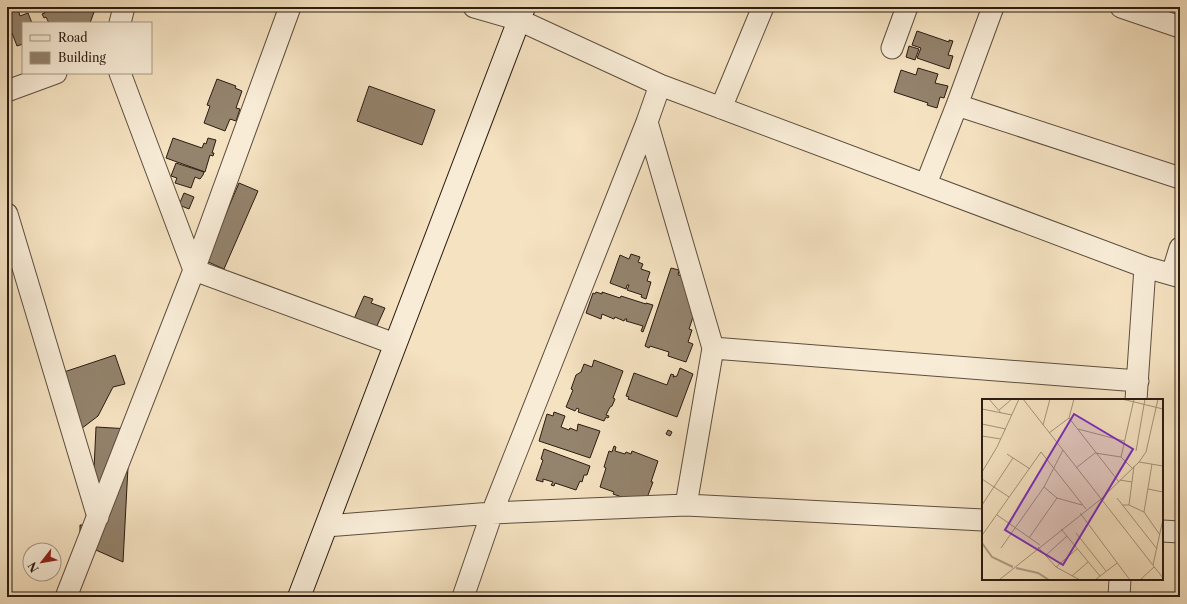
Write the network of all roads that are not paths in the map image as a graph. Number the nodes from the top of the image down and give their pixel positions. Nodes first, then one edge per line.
1 (124, 7) edge
2 (290, 7) edge
3 (474, 7) edge
4 (763, 7) edge
5 (907, 7) edge
6 (993, 7) edge
7 (1121, 7) edge
8 (521, 14) edge
9 (120, 22) edge
10 (1180, 27) edge
11 (892, 48) dead end
12 (53, 74) edge
13 (120, 74) edge
14 (660, 86) junction
15 (7, 91) edge
16 (957, 105) junction
17 (721, 108) junction
18 (647, 122) junction
19 (1180, 178) edge
20 (926, 184) junction
21 (7, 214) edge
22 (1180, 248) edge
23 (1145, 267) junction
24 (194, 270) junction
25 (1176, 275) edge
26 (395, 344) junction
27 (713, 348) junction
28 (1137, 390) edge
29 (686, 505) junction
30 (492, 513) junction
31 (98, 517) junction
32 (982, 520) edge
33 (326, 526) junction
34 (1163, 531) edge
35 (1180, 532) edge
36 (1120, 580) edge
37 (66, 597) edge
38 (299, 597) edge
39 (463, 597) edge
40 (1119, 597) edge

1 - 9 street
2 - 24 street
3 - 8 street
4 - 17 street
5 - 11 street
6 - 16 street
7 - 10 street
8 - 14 street
8 - 26 main road
12 - 15 street
13 - 24 street
14 - 17 street
14 - 18 street
16 - 19 street
16 - 20 street
17 - 20 street
18 - 27 street
18 - 30 street
20 - 23 street
21 - 31 street
22 - 25 street
23 - 25 street
23 - 28 street
24 - 26 street
24 - 31 street
26 - 33 main road
27 - 28 street
27 - 29 street
29 - 30 street
29 - 32 street
30 - 33 street
30 - 39 street
31 - 37 street
33 - 38 main road
34 - 35 street
36 - 40 street

